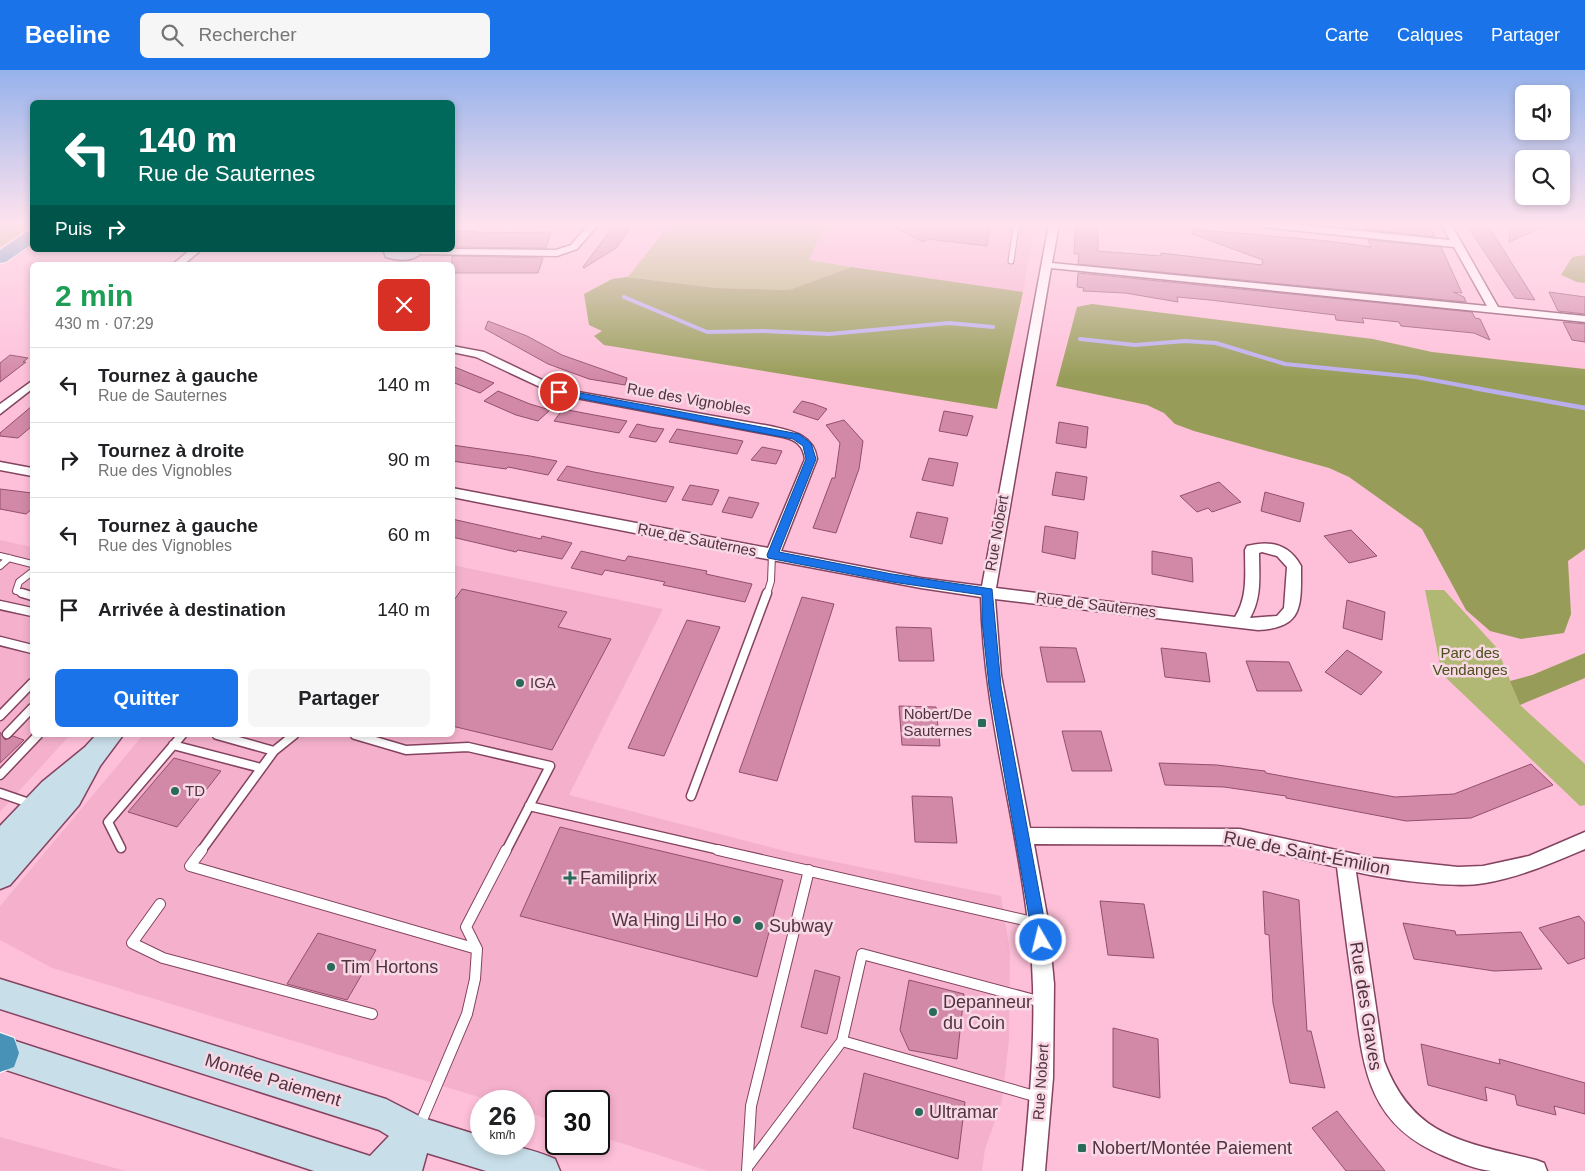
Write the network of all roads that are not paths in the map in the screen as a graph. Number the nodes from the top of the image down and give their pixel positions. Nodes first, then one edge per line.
1 (1044, 275) edge
2 (1152, 275) edge
3 (1475, 275) edge
4 (1494, 309) junction
5 (1585, 319) edge
6 (455, 350) edge
7 (30, 386) edge
8 (0, 410) edge
9 (0, 466) edge
10 (30, 472) edge
11 (455, 493) edge
12 (772, 555) junction
13 (0, 556) edge
14 (9, 558) junction
15 (30, 563) edge
16 (0, 566) edge
17 (30, 574) edge
18 (988, 592) junction
19 (30, 594) edge
20 (4, 605) edge
21 (30, 612) edge
22 (0, 613) edge
23 (1240, 623) junction
24 (0, 641) edge
25 (30, 648) edge
26 (30, 685) edge
27 (22, 694) junction
28 (30, 696) edge
29 (30, 710) edge
30 (0, 716) edge
31 (7, 734) dead end
32 (36, 737) edge
33 (109, 737) edge
34 (180, 737) edge
35 (224, 737) edge
36 (292, 737) edge
37 (362, 737) edge
38 (173, 745) junction
39 (274, 751) junction
40 (94, 755) junction
41 (261, 768) junction
42 (0, 775) edge
43 (0, 793) edge
44 (691, 796) dead end
45 (36, 805) junction
46 (529, 806) junction
47 (1023, 836) junction
48 (1585, 840) edge
49 (0, 845) edge
50 (121, 848) dead end
51 (1345, 860) junction
52 (809, 870) junction
53 (0, 876) edge
54 (160, 904) dead end
55 (1039, 923) junction
56 (477, 950) junction
57 (0, 994) edge
58 (1045, 1002) junction
59 (372, 1014) dead end
60 (842, 1041) junction
61 (0, 1052) edge
62 (1041, 1098) junction
63 (416, 1133) junction
64 (748, 1168) edge
65 (366, 1171) edge
66 (379, 1171) edge
67 (405, 1171) edge
68 (543, 1171) edge
69 (1034, 1171) edge
70 (1536, 1171) edge

1 - 18 street, Rue Nobert
2 - 4 street
3 - 4 street
4 - 5 street
6 - 12 street, Rue des Vignobles
7 - 8 street
9 - 10 street
11 - 12 street, Rue de Sauternes
12 - 18 street, Rue de Sauternes
12 - 44 lane
13 - 14 lane
14 - 15 lane
14 - 16 lane
17 - 19 lane
18 - 23 street, Rue de Sauternes
18 - 47 street, Rue Nobert
20 - 21 lane
20 - 22 lane
23 - 23 street, Rue de Sauternes
24 - 25 lane
26 - 27 lane
27 - 28 lane
27 - 30 lane
29 - 31 lane
32 - 42 lane
33 - 40 main road
34 - 38 lane
35 - 39 lane
36 - 39 lane
37 - 46 lane
38 - 41 lane
38 - 50 lane
39 - 41 lane
40 - 45 main road
40 - 53 main road
41 - 56 lane
43 - 45 lane
45 - 49 main road
46 - 52 lane
46 - 56 lane
47 - 51 street, Rue de Saint-Émilion
47 - 55 street, Rue Nobert
48 - 51 street, Rue de Saint-Émilion
51 - 70 street, Rue des Graves
52 - 55 lane
52 - 64 lane
54 - 59 lane
55 - 58 street, Rue Nobert
56 - 63 lane
57 - 63 main road, Montée Paiement
58 - 60 lane
58 - 62 street, Rue Nobert
60 - 62 lane
60 - 64 lane
61 - 65 main road
62 - 69 street, Rue Nobert
63 - 66 main road
63 - 67 main road
63 - 68 main road, Montée Paiement

